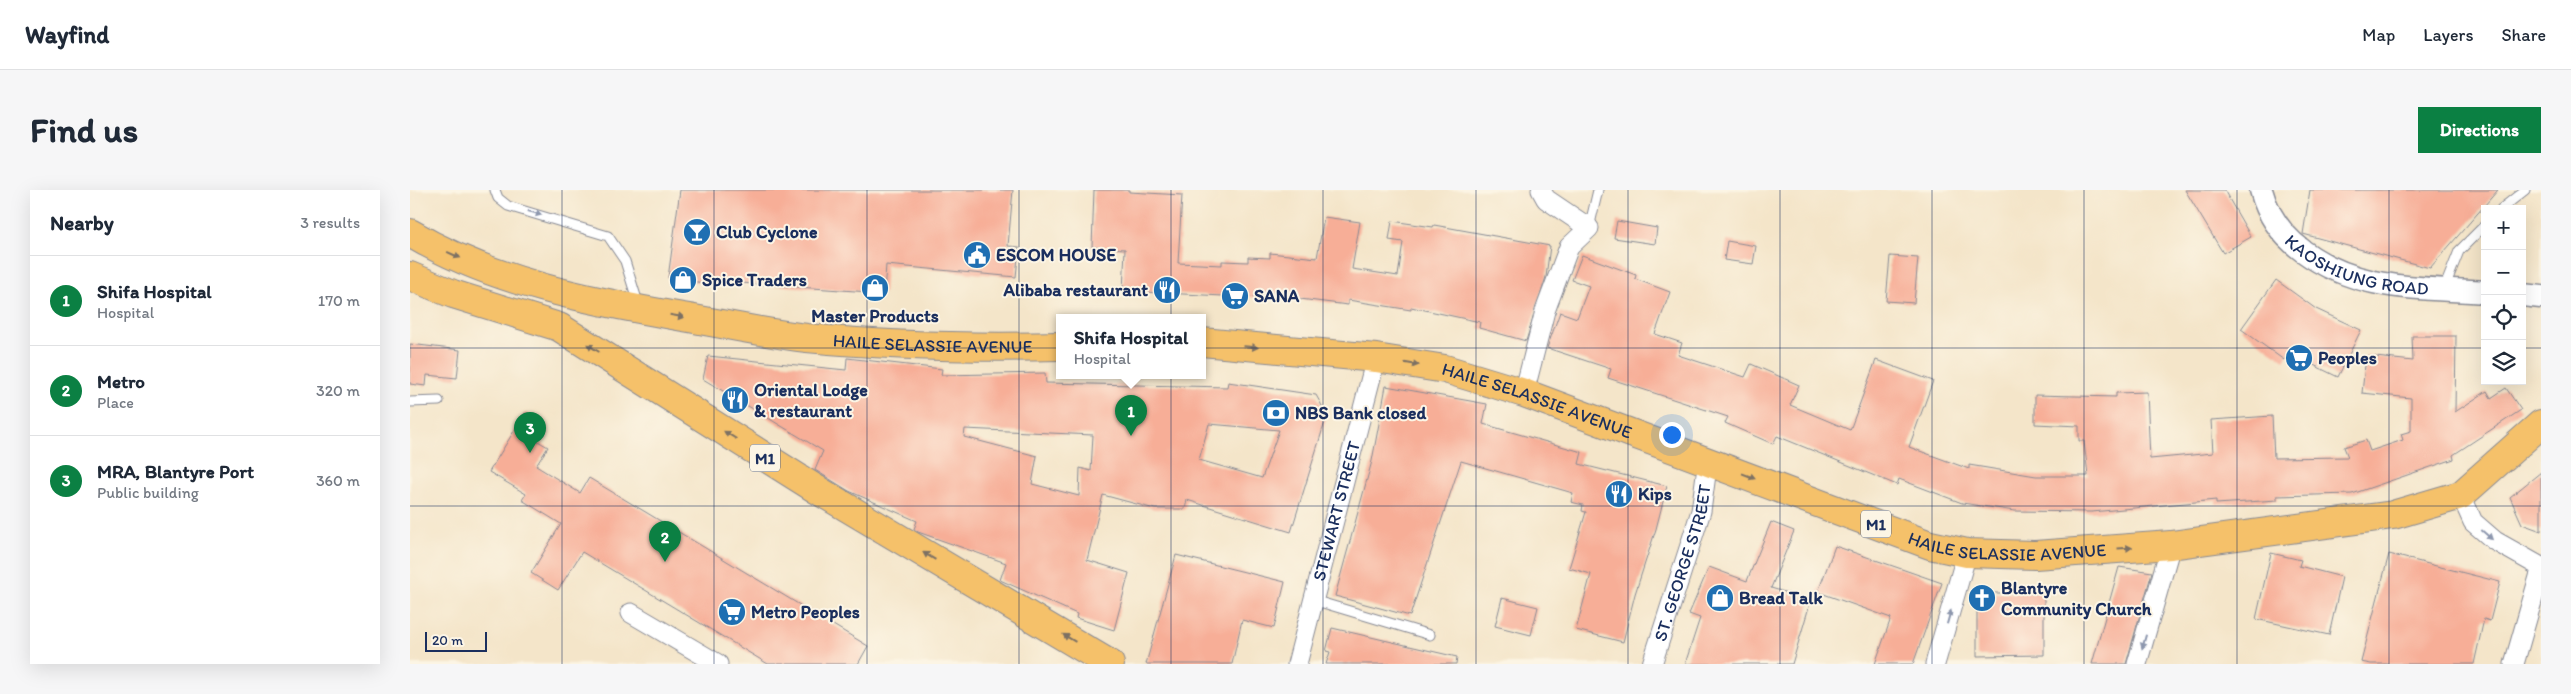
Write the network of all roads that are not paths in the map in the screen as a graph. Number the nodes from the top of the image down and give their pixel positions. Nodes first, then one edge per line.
1 (495, 190) edge
2 (1541, 190) edge
3 (1598, 190) edge
4 (2261, 190) edge
5 (2525, 190) edge
6 (2506, 205) edge
7 (1589, 228) junction
8 (2481, 229) edge
9 (410, 233) edge
10 (410, 276) edge
11 (2444, 289) junction
12 (2481, 292) edge
13 (2526, 295) edge
14 (2541, 297) edge
15 (640, 310) junction
16 (1206, 342) edge
17 (1056, 346) edge
18 (1376, 358) junction
19 (1524, 393) junction
20 (439, 401) dead end
21 (410, 402) edge
22 (2541, 424) edge
23 (1708, 460) junction
24 (2461, 495) junction
25 (2171, 545) junction
26 (1967, 553) junction
27 (2541, 569) edge
28 (1313, 600) junction
29 (631, 614) dead end
30 (1430, 635) dead end
31 (718, 664) edge
32 (1110, 664) edge
33 (1297, 664) edge
34 (1652, 664) edge
35 (1936, 664) edge
36 (2138, 664) edge
37 (2514, 664) edge

1 -> 15 lane
2 - 7 street
3 - 7 lane
4 - 11 street, KAOSHIUNG ROAD
5 - 6 lane
7 - 19 street
8 - 11 lane
9 -> 15 highway, HAILE SELASSIE AVENUE
32 -> 10 highway, M1
11 - 12 street, KAOSHIUNG ROAD
13 - 14 street
15 -> 17 highway, HAILE SELASSIE AVENUE
16 -> 18 highway, HAILE SELASSIE AVENUE / M1
18 -> 19 highway, HAILE SELASSIE AVENUE / M1
18 - 28 street, STEWART STREET
19 - 23 highway, HAILE SELASSIE AVENUE / M1
20 - 21 lane
22 - 24 highway, HAILE SELASSIE AVENUE / M1
23 -> 26 highway, HAILE SELASSIE AVENUE / M1
23 - 34 street, ST. GEORGE STREET
24 - 25 highway, HAILE SELASSIE AVENUE / M1
24 -> 27 street
26 -> 25 highway, HAILE SELASSIE AVENUE / M1
25 -> 36 street
35 -> 26 street
27 - 37 street
28 - 30 lane
28 - 33 street, STEWART STREET
29 - 31 street

